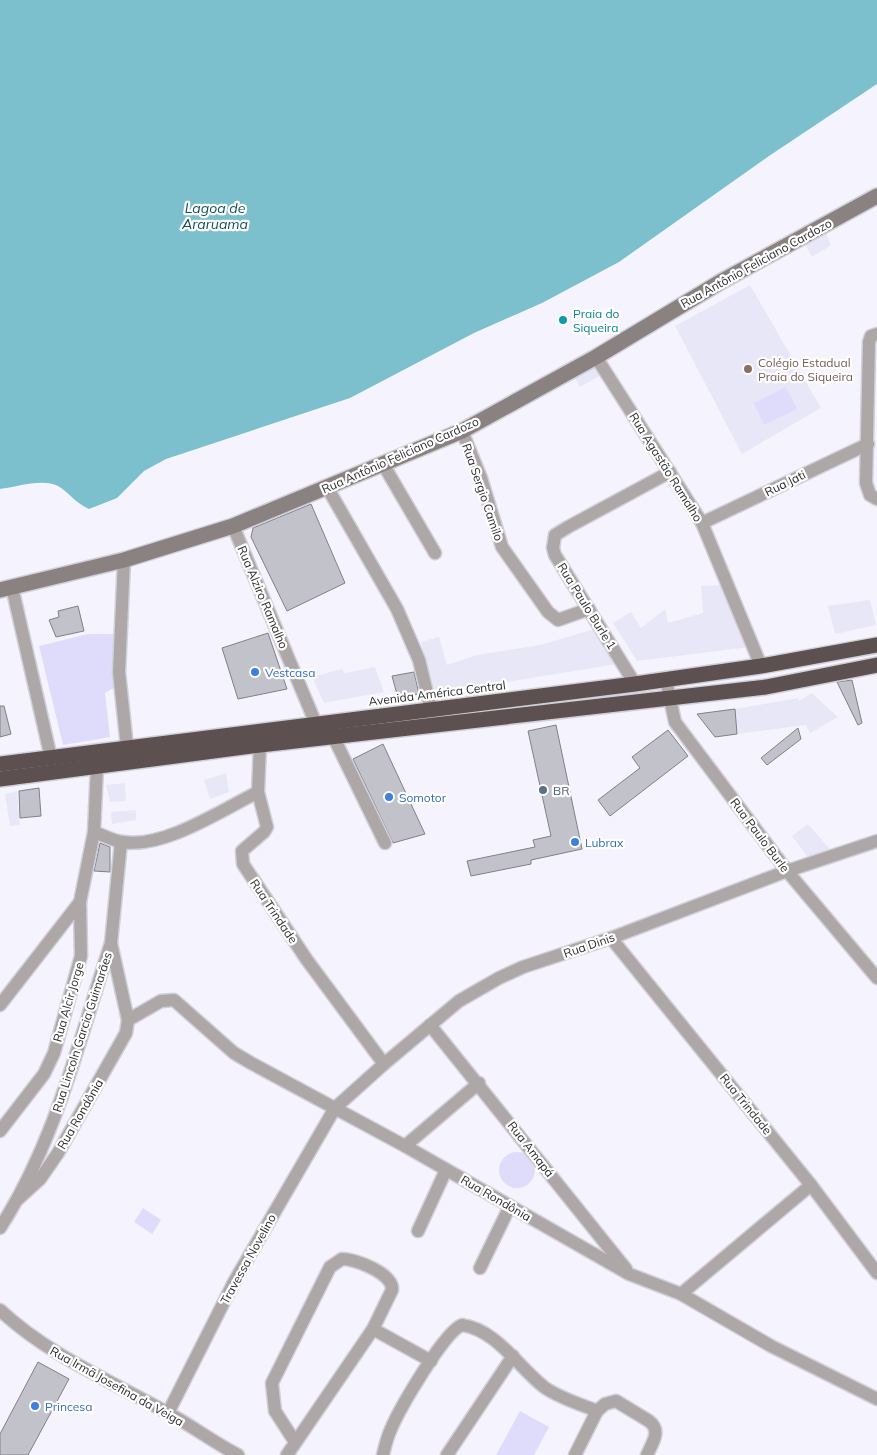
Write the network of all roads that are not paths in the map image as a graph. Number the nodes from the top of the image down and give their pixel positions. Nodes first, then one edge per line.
1 (877, 196) edge
2 (877, 334) edge
3 (596, 357) junction
4 (462, 431) junction
5 (868, 444) junction
6 (383, 464) junction
7 (670, 472) junction
8 (327, 487) junction
9 (877, 499) edge
10 (702, 523) junction
11 (233, 526) junction
12 (435, 554) dead end
13 (124, 560) junction
14 (6, 588) edge
15 (589, 609) junction
16 (877, 645) edge
17 (877, 665) edge
18 (762, 666) junction
19 (666, 680) junction
20 (635, 684) junction
21 (669, 698) junction
22 (431, 709) junction
23 (316, 724) junction
24 (333, 736) junction
25 (260, 745) junction
26 (127, 747) junction
27 (51, 758) junction
28 (0, 764) edge
29 (97, 767) junction
30 (0, 779) edge
31 (258, 792) junction
32 (94, 832) junction
33 (877, 840) edge
34 (121, 842) junction
35 (385, 843) dead end
36 (787, 871) junction
37 (80, 902) junction
38 (611, 938) junction
39 (111, 943) junction
40 (877, 978) edge
41 (0, 1005) edge
42 (128, 1020) junction
43 (430, 1025) junction
44 (384, 1064) junction
45 (479, 1083) junction
46 (335, 1108) junction
47 (0, 1131) edge
48 (405, 1146) junction
49 (446, 1170) junction
50 (811, 1184) junction
51 (18, 1199) junction
52 (510, 1206) junction
53 (0, 1228) edge
54 (418, 1231) dead end
55 (480, 1268) dead end
56 (876, 1270) edge
57 (629, 1274) junction
58 (681, 1294) junction
59 (0, 1310) edge
60 (373, 1329) junction
61 (513, 1356) junction
62 (431, 1361) junction
63 (877, 1400) edge
64 (597, 1411) junction
65 (168, 1413) junction
66 (295, 1442) junction
67 (232, 1454) edge
68 (288, 1455) edge
69 (383, 1455) edge
70 (447, 1455) edge
71 (575, 1455) edge
72 (648, 1455) edge

1 - 3 street, Rua Antônio Feliciano Cardozo
2 - 5 street
3 - 4 street, Rua Antônio Feliciano Cardozo
3 - 7 street, Rua Agastão Ramalho
4 - 6 street, Rua Antônio Feliciano Cardozo
4 - 15 street, Rua Sergio Camilo
5 - 9 street
5 - 10 street, Rua Jati
6 - 8 street, Rua Antônio Feliciano Cardozo
6 - 12 street
7 - 10 street, Rua Agastão Ramalho
7 - 15 street, Rua Paulo Burle 1
8 - 11 street, Rua Antônio Feliciano Cardozo
8 - 22 street
10 - 18 street, Rua Agastão Ramalho
11 - 13 street, Rua Antônio Feliciano Cardozo
11 - 23 street, Rua Alziro Ramalho
13 - 14 street, Rua Antônio Feliciano Cardozo
13 - 26 street
14 - 27 street
15 - 20 street, Rua Paulo Burle 1
16 - 18 highway, Avenida América Central
17 - 21 highway
18 - 19 highway, Avenida América Central
19 - 20 highway, Avenida América Central
19 - 21 street, Rua Paulo Burle
20 - 22 highway, Avenida América Central
21 - 24 highway
21 - 36 street, Rua Paulo Burle
22 - 23 highway, Avenida América Central
23 - 26 highway, Avenida América Central
24 - 25 highway
24 - 35 street
25 - 29 highway
25 - 31 street, Rua Trindade
26 - 27 highway, Avenida América Central
27 - 28 highway, Avenida América Central
29 - 30 highway
29 - 32 street, Rua Alcir Jorge
31 - 34 street
31 - 44 street, Rua Trindade
32 - 34 street
32 - 37 street, Rua Alcir Jorge
33 - 36 street, Rua Dinis
34 - 39 street
36 - 38 street, Rua Dinis
36 - 40 street, Rua Paulo Burle
37 - 41 street
37 - 47 street, Rua Alcir Jorge
38 - 43 street, Rua Dinis
38 - 50 street, Rua Trindade
39 - 42 street
39 - 51 street, Rua Lincoln Garcia Guimarães
42 - 46 street, Rua Rondônia
42 - 51 street, Rua Rondônia
43 - 44 street, Rua Dinis
43 - 45 street, Rua Amapá
44 - 46 street, Rua Dinis
45 - 48 street
45 - 57 street, Rua Amapá
46 - 48 street, Rua Rondônia
46 - 65 street, Travessa Novelino
48 - 49 street, Rua Rondônia
49 - 52 street, Rua Rondônia
49 - 54 street
50 - 56 street, Rua Trindade
50 - 58 street
51 - 53 street, Rua Lincoln Garcia Guimarães
52 - 55 street
52 - 57 street, Rua Rondônia
57 - 58 street, Rua Rondônia
58 - 63 street, Rua Rondônia
59 - 65 street, Rua Irmã Josefina da Veiga
60 - 62 street
60 - 66 street
60 - 66 street
61 - 62 street
61 - 64 street
61 - 70 street
62 - 69 street
64 - 71 street
64 - 72 street
65 - 67 street, Rua Irmã Josefina da Veiga
66 - 68 street

